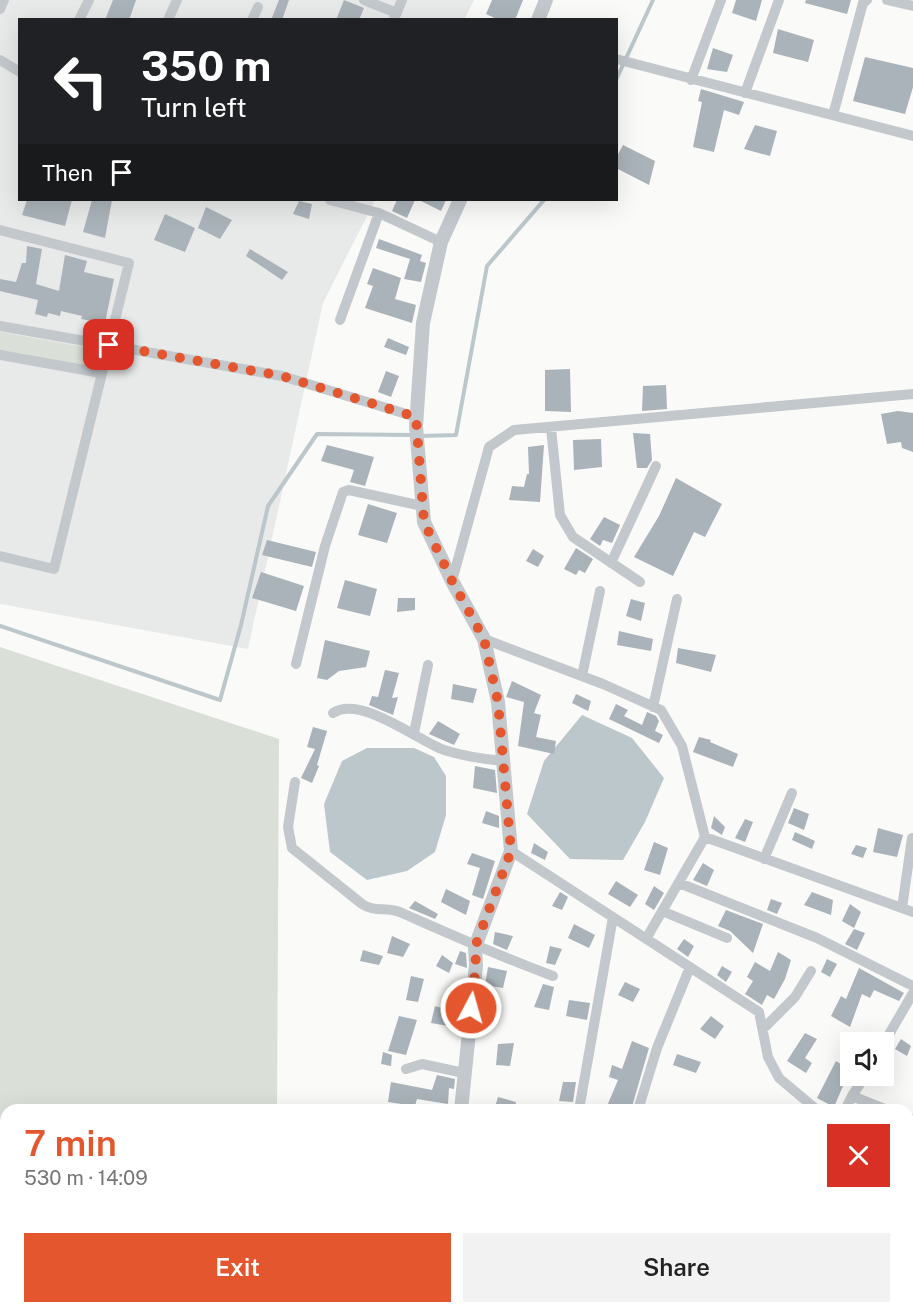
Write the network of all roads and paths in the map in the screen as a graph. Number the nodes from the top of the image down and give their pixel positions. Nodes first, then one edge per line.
1 (4, 0) edge
2 (88, 0) edge
3 (177, 0) edge
4 (364, 0) edge
5 (402, 0) edge
6 (546, 0) edge
7 (721, 0) edge
8 (779, 0) edge
9 (867, 0) edge
10 (887, 0) edge
11 (913, 6) edge
12 (258, 7) dead end
13 (0, 9) edge
14 (395, 16) edge
15 (80, 18) edge
16 (169, 18) edge
17 (253, 18) edge
18 (539, 18) edge
19 (618, 59) edge
20 (0, 60) edge
21 (18, 71) edge
22 (691, 80) junction
23 (745, 93) junction
24 (833, 115) junction
25 (913, 136) edge
26 (334, 201) edge
27 (460, 201) edge
28 (379, 213) junction
29 (0, 230) edge
30 (441, 242) junction
31 (340, 320) dead end
32 (0, 326) edge
33 (109, 345) junction
34 (0, 355) edge
35 (101, 373) junction
36 (913, 394) edge
37 (416, 422) junction
38 (551, 428) junction
39 (656, 466) dead end
40 (423, 506) junction
41 (0, 556) edge
42 (611, 563) junction
43 (452, 581) junction
44 (640, 582) dead end
45 (600, 591) dead end
46 (676, 599) dead end
47 (484, 639) junction
48 (296, 664) dead end
49 (428, 665) dead end
50 (582, 676) junction
51 (654, 707) junction
52 (333, 713) dead end
53 (414, 733) junction
54 (503, 761) junction
55 (295, 782) dead end
56 (792, 793) dead end
57 (705, 837) junction
58 (912, 838) edge
59 (511, 851) junction
60 (764, 859) junction
61 (679, 883) junction
62 (908, 910) edge
63 (662, 911) junction
64 (613, 917) junction
65 (727, 938) dead end
66 (646, 939) junction
67 (475, 947) junction
68 (690, 967) junction
69 (810, 971) dead end
70 (553, 976) dead end
71 (913, 986) edge
72 (913, 993) edge
73 (763, 1029) junction
74 (890, 1032) edge
75 (406, 1069) dead end
76 (464, 1072) junction
77 (858, 1086) edge
78 (852, 1096) junction
79 (461, 1104) edge
80 (580, 1104) edge
81 (640, 1104) edge
82 (810, 1104) edge
83 (848, 1104) edge
84 (872, 1104) edge

1 - 13 street
2 - 15 street
3 - 16 street
4 - 14 street
5 - 14 street
6 - 18 street
7 - 22 street
8 - 23 street
9 - 24 street
10 - 11 street
12 - 17 street
19 - 22 street
20 - 21 street
22 - 23 street
23 - 24 street
24 - 25 street
26 - 28 street
27 - 30 street
28 - 30 street
28 - 31 street
29 - 33 street
30 - 37 street
32 - 33 street
33 - 35 street
33 - 37 street
34 - 35 street
35 - 41 street
36 - 38 street
37 - 40 street
38 - 42 street
38 - 43 street
39 - 42 street
40 - 43 street
40 - 48 street
42 - 44 street
43 - 47 street
45 - 50 street
46 - 51 street
47 - 50 street
47 - 54 street
49 - 53 street
50 - 51 street
51 - 57 street
52 - 53 street
53 - 54 street
54 - 59 street
55 - 67 street
56 - 60 street
57 - 60 street
57 - 61 street
58 - 62 street
59 - 64 street
59 - 67 street
60 - 62 street
61 - 63 street
61 - 71 street
63 - 65 street
63 - 66 street
64 - 66 street
64 - 80 street
66 - 68 street
67 - 70 street
67 - 76 street
68 - 73 street
68 - 81 street
69 - 73 street
72 - 74 street
73 - 82 street
75 - 76 street
76 - 79 street
77 - 78 street
78 - 83 street
78 - 84 street

